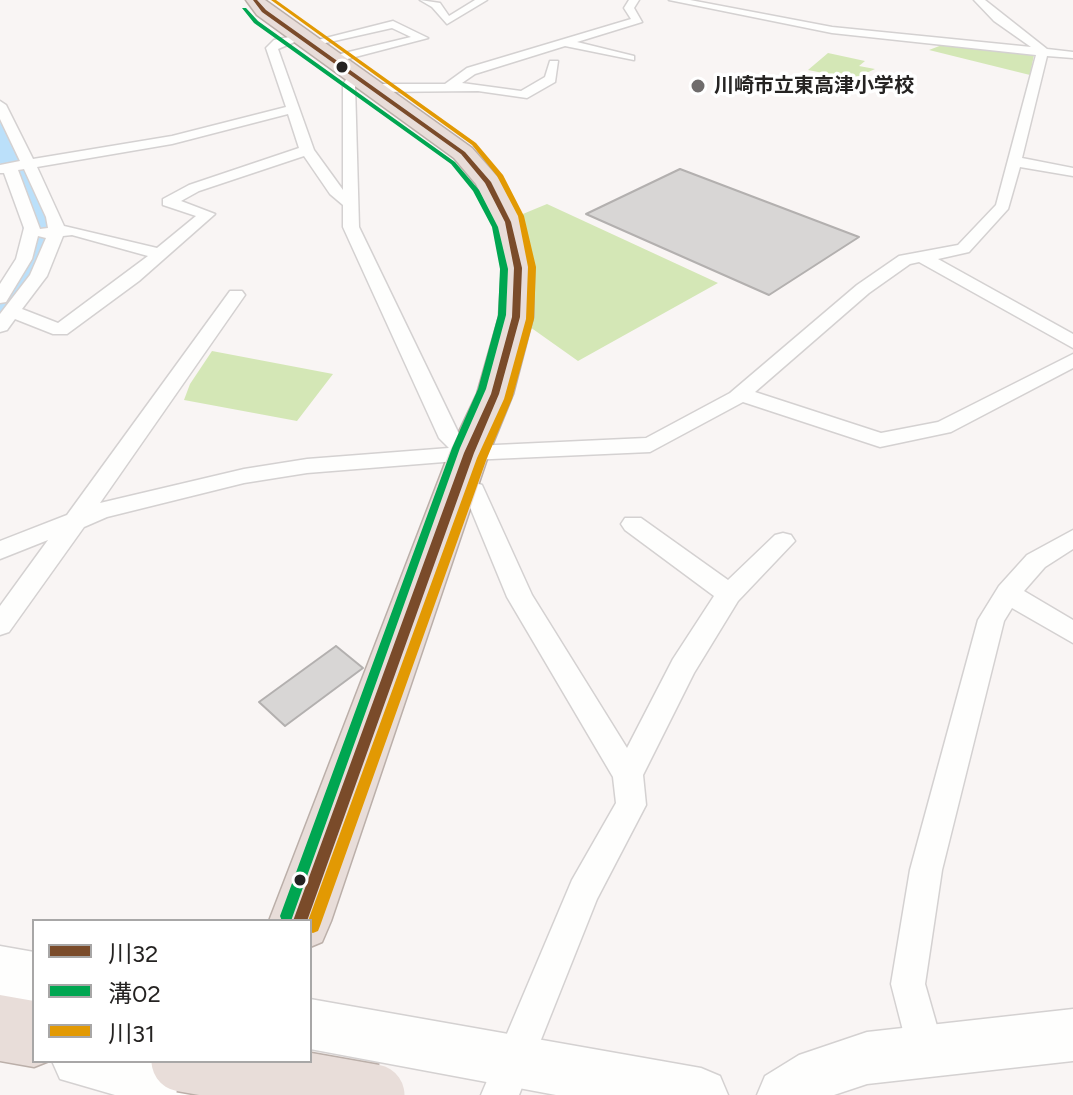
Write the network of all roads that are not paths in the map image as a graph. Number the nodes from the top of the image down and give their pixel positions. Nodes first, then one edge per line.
1 (255, 0) edge
2 (425, 0) edge
3 (482, 0) edge
4 (634, 0) edge
5 (741, 0) edge
6 (979, 0) edge
7 (681, 1) edge
8 (725, 10) junction
9 (564, 43) junction
10 (610, 53) junction
11 (1042, 54) junction
12 (1073, 55) edge
13 (630, 58) dead end
14 (336, 60) junction
15 (592, 62) dead end
16 (554, 64) dead end
17 (450, 86) junction
18 (0, 105) edge
19 (293, 109) junction
20 (307, 150) junction
21 (1013, 161) junction
22 (14, 167) edge
23 (1073, 172) edge
24 (350, 203) junction
25 (57, 231) junction
26 (30, 236) junction
27 (160, 254) junction
28 (922, 257) junction
29 (236, 295) dead end
30 (0, 298) edge
31 (13, 312) junction
32 (0, 326) edge
33 (1073, 342) edge
34 (1073, 360) edge
35 (740, 394) junction
36 (464, 468) junction
37 (74, 521) junction
38 (633, 524) dead end
39 (1073, 538) edge
40 (783, 541) dead end
41 (0, 550) edge
42 (1008, 593) junction
43 (729, 594) junction
44 (0, 625) edge
45 (1073, 633) edge
46 (628, 775) junction
47 (301, 919) edge
48 (0, 971) edge
49 (32, 977) edge
50 (312, 1025) edge
51 (0, 1028) edge
52 (32, 1034) edge
53 (1073, 1035) edge
54 (0, 1045) edge
55 (32, 1052) edge
56 (927, 1054) junction
57 (88, 1063) edge
58 (193, 1063) edge
59 (248, 1063) edge
60 (506, 1077) edge
61 (238, 1094) edge
62 (244, 1095) edge
63 (374, 1095) edge
64 (701, 1095) edge
65 (784, 1095) edge

1 - 14 highway
2 - 3 street
4 - 9 street
5 - 8 street
6 - 11 street
7 - 8 street
8 - 11 street
9 - 10 street
9 - 17 street
10 - 13 street
10 - 15 street
11 - 12 street
11 - 21 street
14 - 14 street
14 - 17 street
14 - 19 street
14 - 24 street
14 - 36 highway
16 - 17 street
18 - 22 street
19 - 20 street
19 - 22 street
20 - 24 street
20 - 27 street
21 - 23 street
21 - 28 street
22 - 25 street
22 - 26 street
24 - 36 street
25 - 26 street
25 - 27 street
25 - 31 street
26 - 30 street
27 - 31 street
28 - 33 street
28 - 35 street
29 - 37 street
31 - 32 street
34 - 35 street
35 - 36 street
36 - 37 street
36 - 46 street
36 - 47 highway
37 - 41 street
37 - 44 street
38 - 43 street
39 - 42 street
40 - 43 street
42 - 45 street
42 - 56 street
43 - 46 street
46 - 60 street
48 - 49 street
50 - 60 street
51 - 52 highway
53 - 56 street
54 - 55 street
56 - 65 street
57 - 61 street
58 - 63 highway, bridge
59 - 61 highway
60 - 64 street
61 - 62 street

